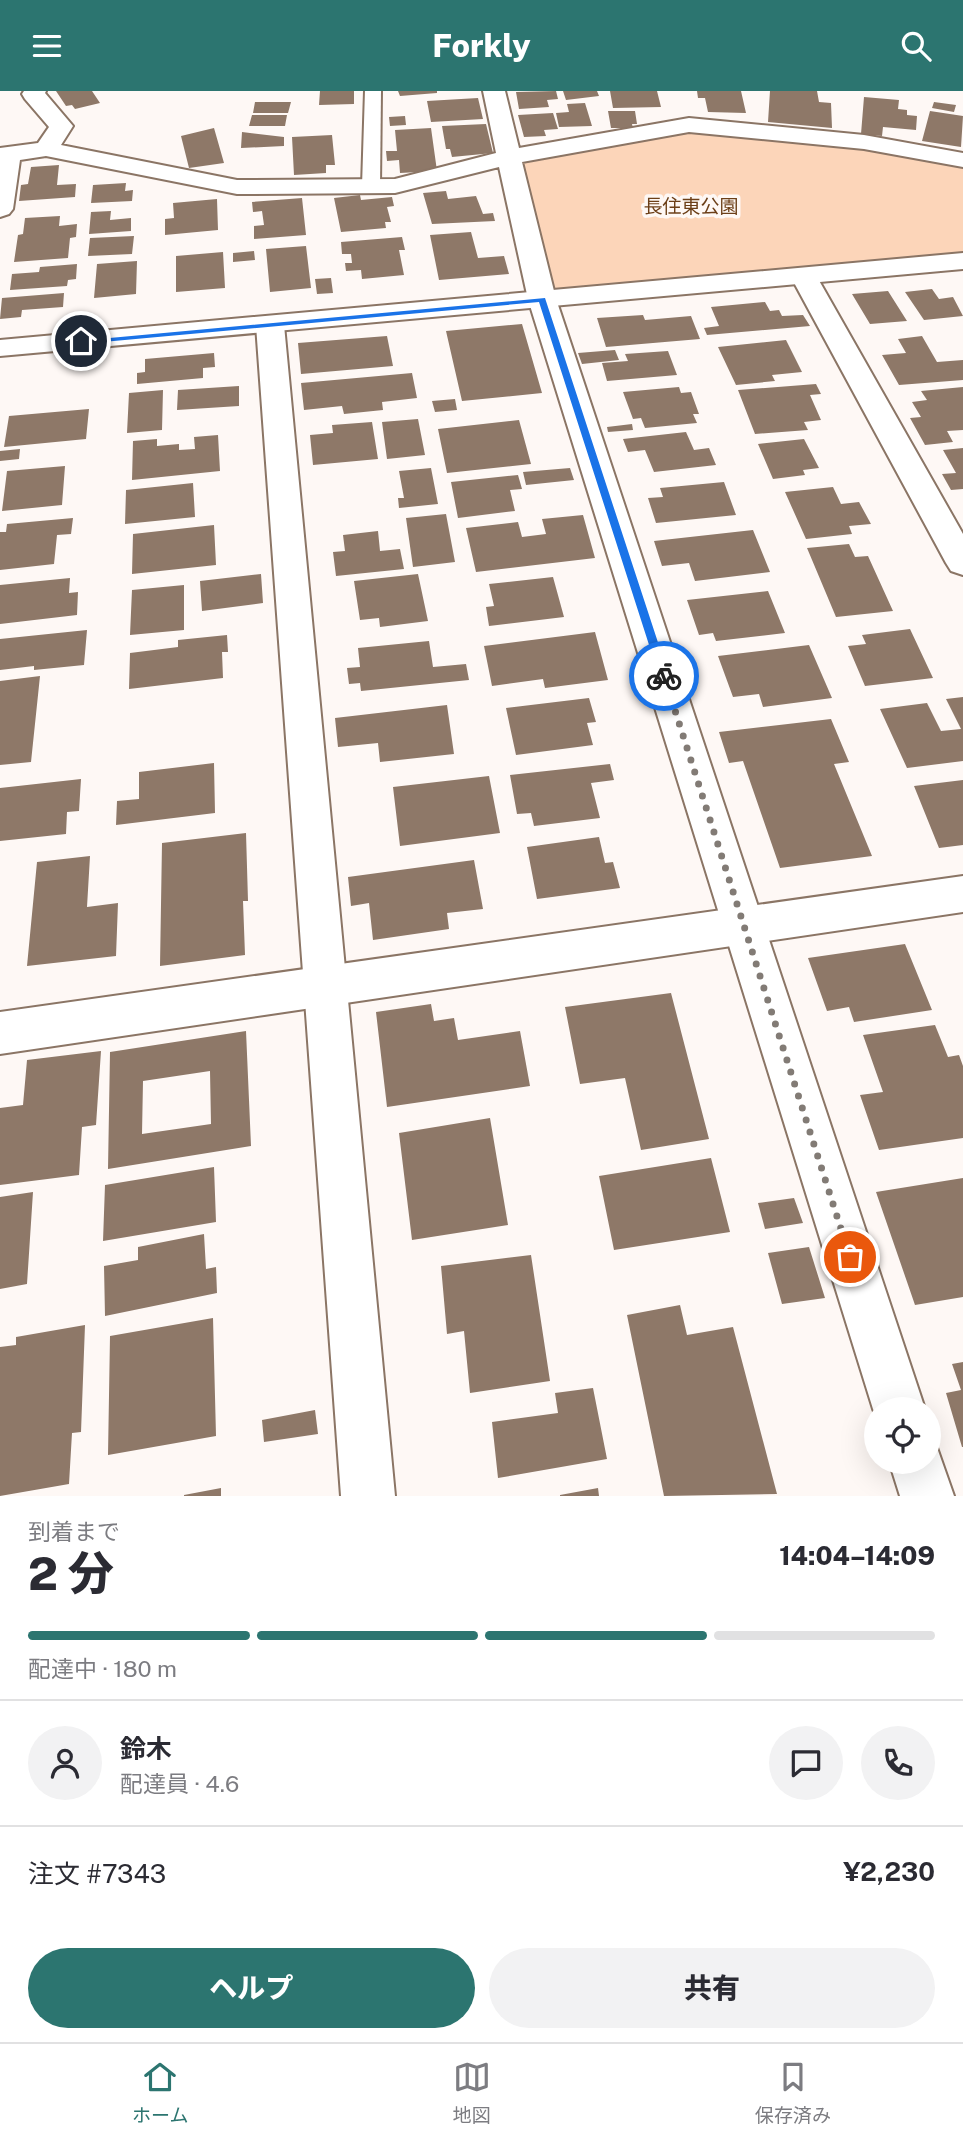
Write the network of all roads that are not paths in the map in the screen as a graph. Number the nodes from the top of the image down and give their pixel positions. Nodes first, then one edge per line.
1 (35, 91) edge
2 (373, 91) edge
3 (495, 91) edge
4 (46, 149) junction
5 (5, 154) edge
6 (510, 157) junction
7 (963, 160) edge
8 (371, 186) junction
9 (0, 209) edge
10 (963, 261) edge
11 (804, 277) junction
12 (542, 299) junction
13 (270, 324) junction
14 (0, 348) edge
15 (963, 563) edge
16 (963, 894) edge
17 (745, 927) junction
18 (325, 988) junction
19 (0, 1033) edge
20 (895, 1397) edge
21 (920, 1474) edge
22 (368, 1496) edge
23 (927, 1496) edge

1 - 4 street
2 - 8 lane
3 - 6 street
4 - 5 street
4 - 8 street
5 - 9 street
6 - 7 street
6 - 8 street
6 - 12 street
10 - 11 street
11 - 12 street
11 - 15 street
12 - 13 street
12 - 17 street
13 - 14 street
13 - 18 street
16 - 17 street
17 - 18 street
17 - 20 street
18 - 19 street
18 - 22 street
21 - 23 street

